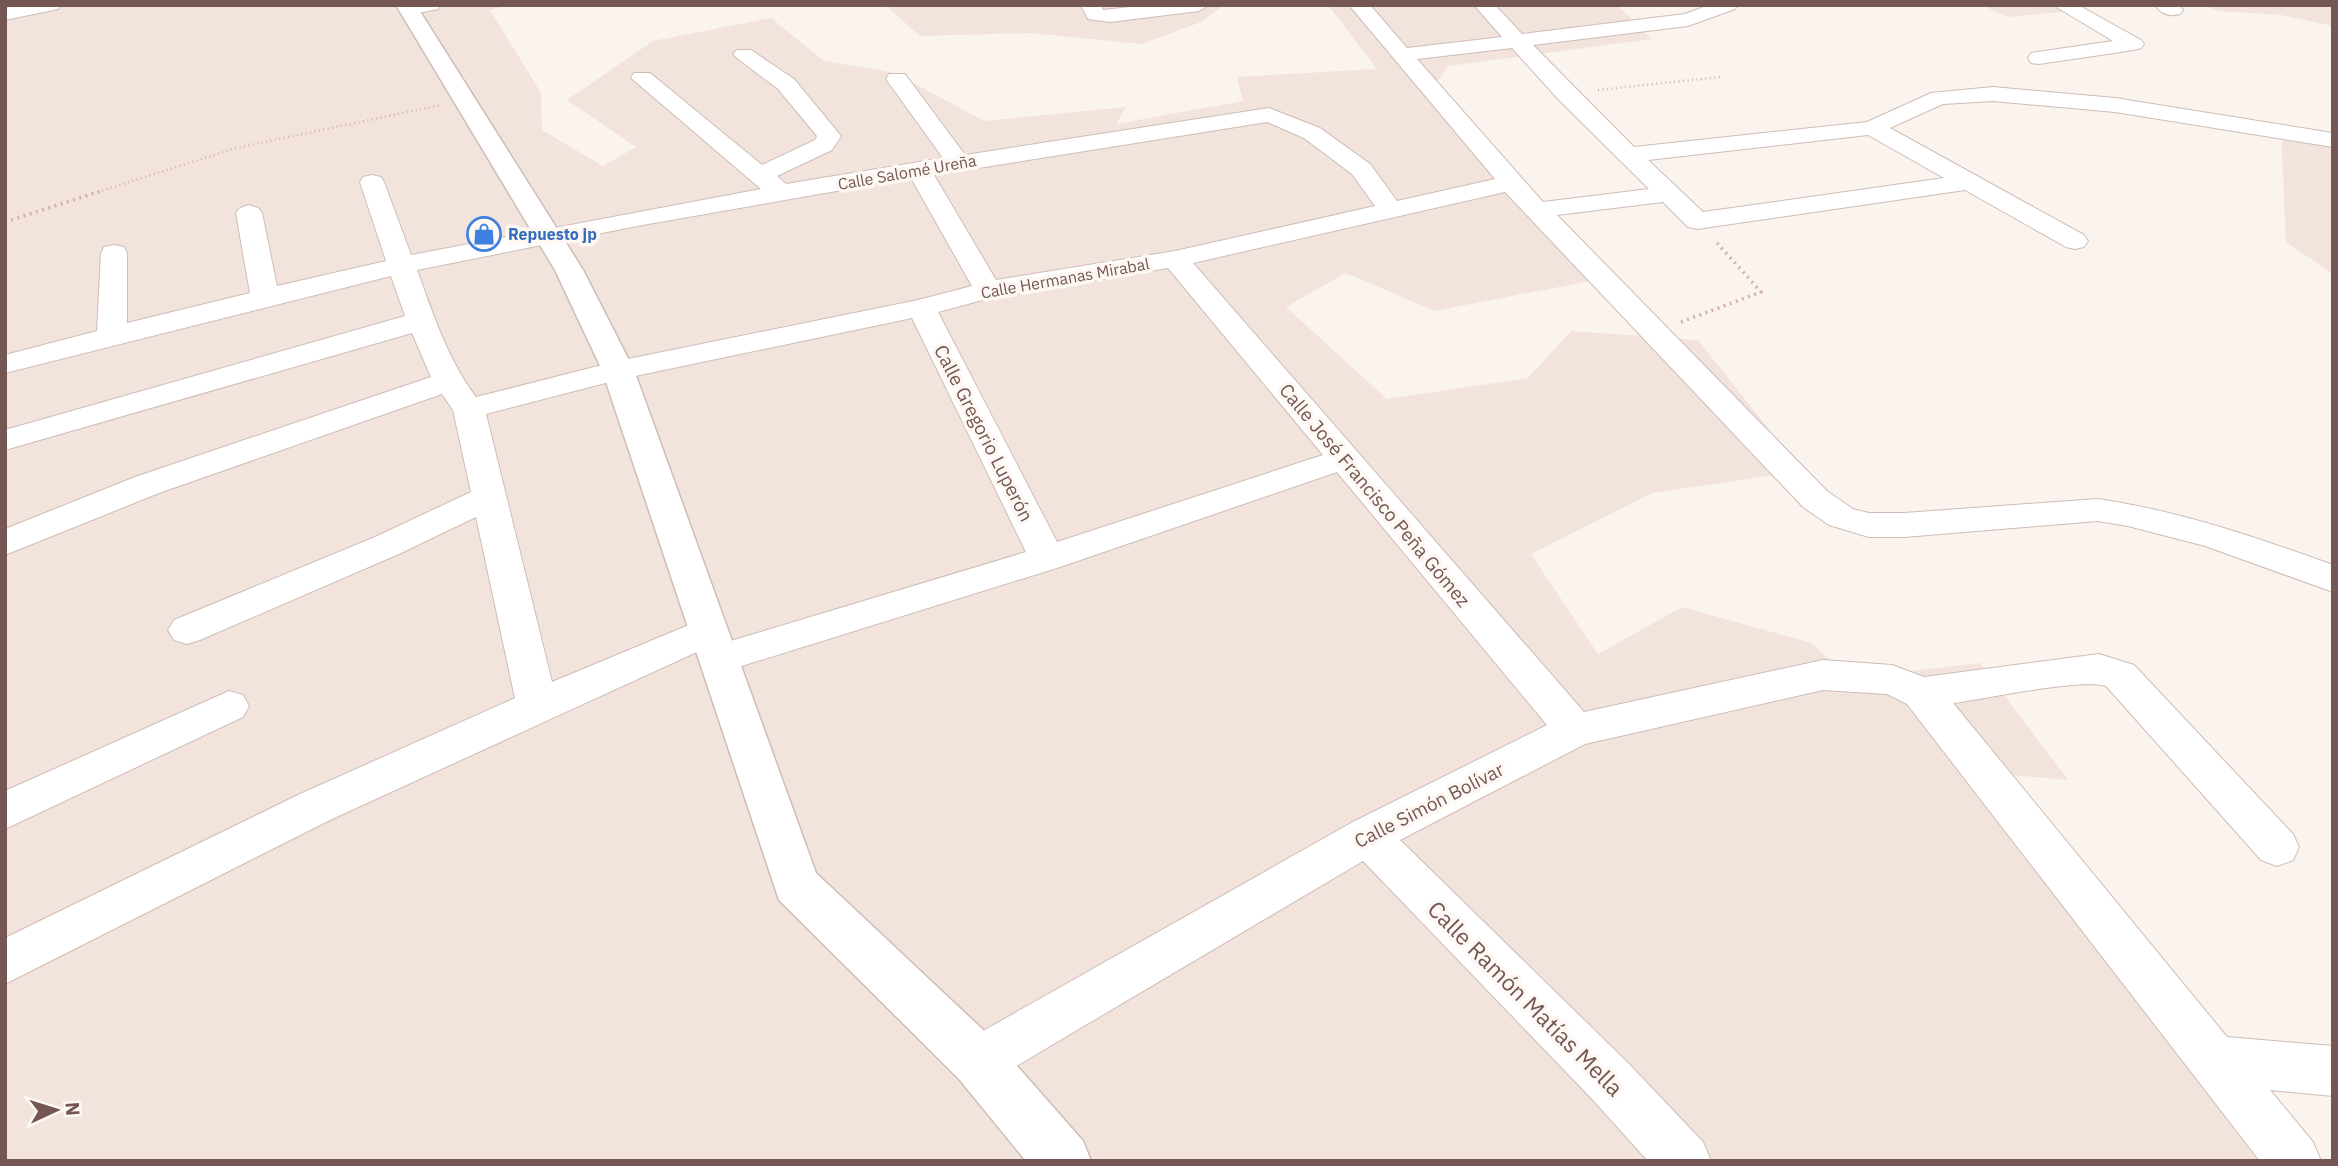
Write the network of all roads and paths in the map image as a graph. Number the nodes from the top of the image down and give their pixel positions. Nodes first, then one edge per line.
1 (51, 5) edge
2 (1091, 5) edge
3 (1199, 5) edge
4 (1359, 5) edge
5 (1484, 5) edge
6 (1614, 5) edge
7 (1728, 5) edge
8 (2063, 5) edge
9 (415, 7) edge
10 (5, 14) edge
11 (1644, 26) junction
12 (1517, 41) junction
13 (744, 54) dead end
14 (1402, 55) junction
15 (2039, 58) dead end
16 (1720, 77) dead end
17 (642, 78) dead end
18 (897, 79) dead end
19 (1566, 93) junction
20 (462, 100) junction
21 (1872, 128) junction
22 (2333, 140) edge
23 (1627, 155) junction
24 (958, 163) junction
25 (919, 171) junction
26 (762, 174) junction
27 (1968, 181) junction
28 (372, 182) dead end
29 (1511, 183) junction
30 (782, 193) junction
31 (1667, 194) junction
32 (1390, 209) junction
33 (1539, 210) junction
34 (249, 213) dead end
35 (1697, 220) junction
36 (5, 222) edge
37 (546, 235) junction
38 (2075, 241) dead end
39 (114, 253) dead end
40 (1175, 259) junction
41 (403, 265) junction
42 (988, 290) junction
43 (265, 295) junction
44 (921, 308) junction
45 (422, 321) junction
46 (1654, 332) junction
47 (112, 336) junction
48 (5, 364) edge
49 (618, 370) junction
50 (448, 381) junction
51 (469, 410) junction
52 (5, 440) edge
53 (1343, 458) junction
54 (488, 498) junction
55 (5, 543) edge
56 (1047, 558) junction
57 (2333, 579) edge
58 (187, 631) dead end
59 (713, 645) junction
60 (1921, 693) junction
61 (537, 705) junction
62 (229, 706) dead end
63 (1575, 730) junction
64 (5, 811) edge
65 (1367, 836) junction
66 (2277, 846) dead end
67 (5, 962) edge
68 (2213, 1060) junction
69 (978, 1062) junction
70 (2333, 1071) edge
71 (1063, 1161) edge
72 (1684, 1161) edge
73 (2294, 1161) edge

1 - 10 street
2 - 3 street
4 - 14 street
5 - 12 street
6 - 11 street
7 - 11 street
8 - 15 street
9 - 20 street
11 - 12 street
12 - 14 street
12 - 19 street
13 - 26 street
14 - 29 street
16 - 19 path
17 - 26 street
18 - 24 street
19 - 23 street
20 - 36 path
20 - 37 street
21 - 22 street
21 - 23 street
21 - 27 street
23 - 31 street
24 - 25 street, Calle Salomé Ureña
24 - 32 street, Calle Salomé Ureña
25 - 30 street, Calle Salomé Ureña
25 - 42 street
26 - 30 street
27 - 35 street
27 - 38 street
28 - 41 street
29 - 32 street, Calle Hermanas Mirabal
29 - 33 street
30 - 37 street, Calle Salomé Ureña
31 - 33 street
31 - 35 street
32 - 40 street, Calle Hermanas Mirabal
33 - 46 street
34 - 43 street
35 - 46 path
37 - 41 street, Calle Salomé Ureña
37 - 49 street
39 - 47 street
40 - 42 street, Calle Hermanas Mirabal
40 - 53 street, Calle José Francisco Peña Gómez
41 - 43 street, Calle Salomé Ureña
41 - 45 street
42 - 44 street, Calle Hermanas Mirabal
43 - 47 street, Calle Salomé Ureña
44 - 49 street, Calle Hermanas Mirabal
44 - 56 street, Calle Gregorio Luperón
45 - 50 street
45 - 52 street
46 - 57 street
47 - 48 street, Calle Salomé Ureña
49 - 51 street
49 - 59 street
50 - 51 street
50 - 55 street
51 - 54 street
53 - 56 street
53 - 63 street, Calle José Francisco Peña Gómez
54 - 58 street
54 - 61 street
56 - 59 street
59 - 61 street
59 - 69 street
60 - 63 street, Calle Simón Bolívar
60 - 66 street
60 - 68 street
61 - 67 street
62 - 64 street
63 - 65 street, Calle Simón Bolívar
65 - 69 street, Calle Simón Bolívar
65 - 72 street, Calle Ramón Matías Mella
68 - 70 street
68 - 73 street
69 - 71 street

